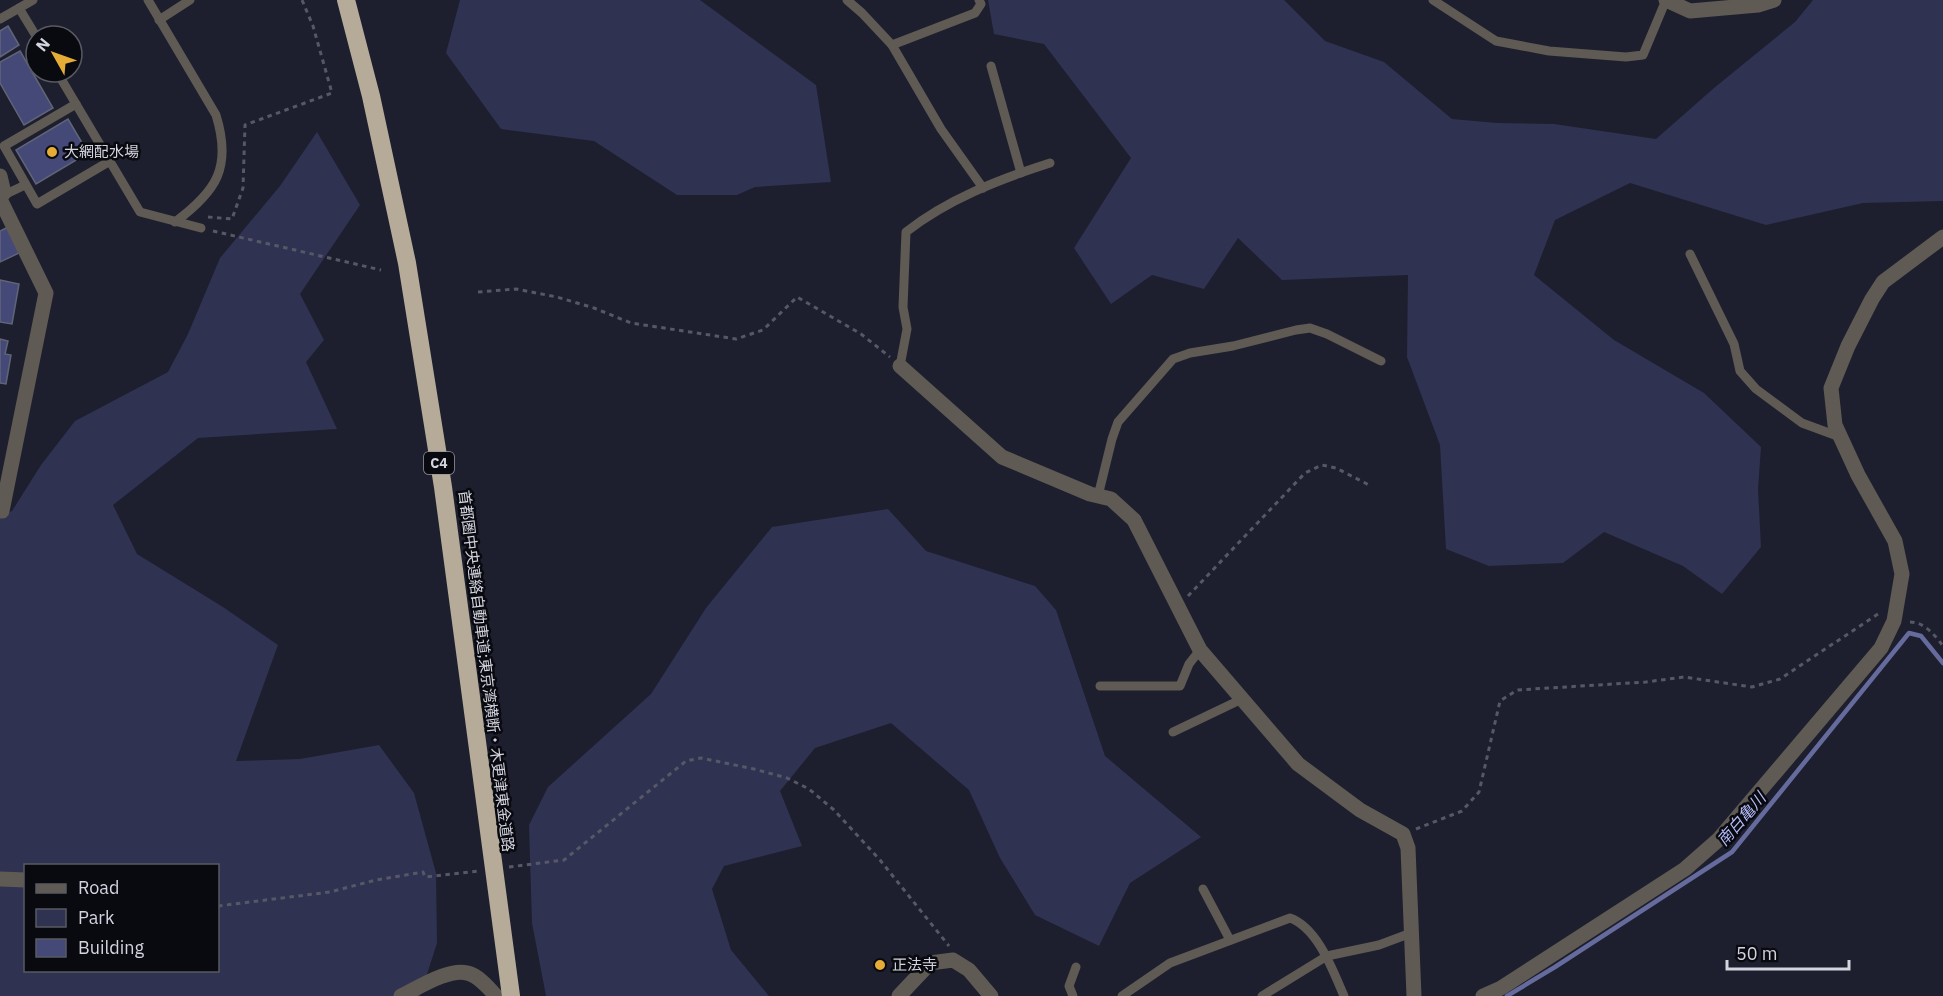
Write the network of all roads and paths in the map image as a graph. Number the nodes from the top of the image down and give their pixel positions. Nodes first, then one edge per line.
1 (33, 0) edge
2 (148, 0) edge
3 (190, 0) edge
4 (302, 0) edge
5 (346, 0) edge
6 (847, 0) edge
7 (979, 0) edge
8 (1433, 0) edge
9 (1666, 0) edge
10 (1774, 0) edge
11 (19, 8) junction
12 (0, 19) edge
13 (159, 20) junction
14 (29, 24) edge
15 (892, 45) junction
16 (991, 66) dead end
17 (64, 84) edge
18 (76, 104) junction
19 (110, 161) junction
20 (1050, 163) dead end
21 (1021, 172) junction
22 (0, 176) edge
23 (25, 185) junction
24 (983, 188) junction
25 (0, 198) edge
26 (175, 222) junction
27 (201, 228) junction
28 (1943, 237) edge
29 (1690, 254) dead end
30 (381, 270) dead end
31 (478, 292) dead end
32 (1381, 362) dead end
33 (900, 366) junction
34 (1841, 438) junction
35 (1369, 485) dead end
36 (1098, 496) junction
37 (0, 511) edge
38 (1898, 601) junction
39 (1178, 606) junction
40 (1894, 621) junction
41 (1943, 646) edge
42 (1200, 650) junction
43 (1100, 686) dead end
44 (1242, 699) junction
45 (1173, 732) dead end
46 (1403, 834) junction
47 (540, 863) dead end
48 (451, 874) dead end
49 (0, 879) edge
50 (24, 880) edge
51 (1203, 889) dead end
52 (219, 906) edge
53 (1412, 933) junction
54 (1230, 940) junction
55 (1327, 956) junction
56 (1076, 967) dead end
57 (969, 970) junction
58 (401, 996) edge
59 (496, 996) edge
60 (511, 996) edge
61 (898, 996) edge
62 (991, 996) edge
63 (1074, 996) edge
64 (1122, 996) edge
65 (1262, 996) edge
66 (1344, 996) edge
67 (1414, 996) edge
68 (1483, 996) edge

1 - 11 lane
2 - 13 lane
3 - 13 lane
4 - 27 path
5 - 60 highway, 首都圏中央連絡自動車道;東京湾横断・木更津東金道路 / C4
6 - 15 lane
7 - 15 lane
8 - 9 lane
9 - 10 street
11 - 12 lane
11 - 14 lane
13 - 26 lane
15 - 24 lane
16 - 21 lane
17 - 18 lane
18 - 19 lane
18 - 23 lane
19 - 23 lane
19 - 26 lane
20 - 21 lane
21 - 24 lane
22 - 25 street
23 - 25 lane
24 - 33 lane
25 - 37 street
26 - 27 lane
27 - 30 path
28 - 34 street
29 - 34 lane
31 - 33 path
32 - 36 lane
33 - 36 street
34 - 38 street
35 - 39 path
36 - 39 street
38 - 40 street
38 - 46 path
39 - 42 street
40 - 41 path
40 - 68 street
42 - 43 lane
42 - 44 street
44 - 45 lane
44 - 46 street
46 - 53 street
47 - 57 path
48 - 52 path
49 - 50 street
51 - 54 lane
53 - 55 lane
53 - 67 street
54 - 55 lane
54 - 64 lane
55 - 65 lane
55 - 66 lane
56 - 63 lane
57 - 61 street
57 - 62 street
58 - 59 street

